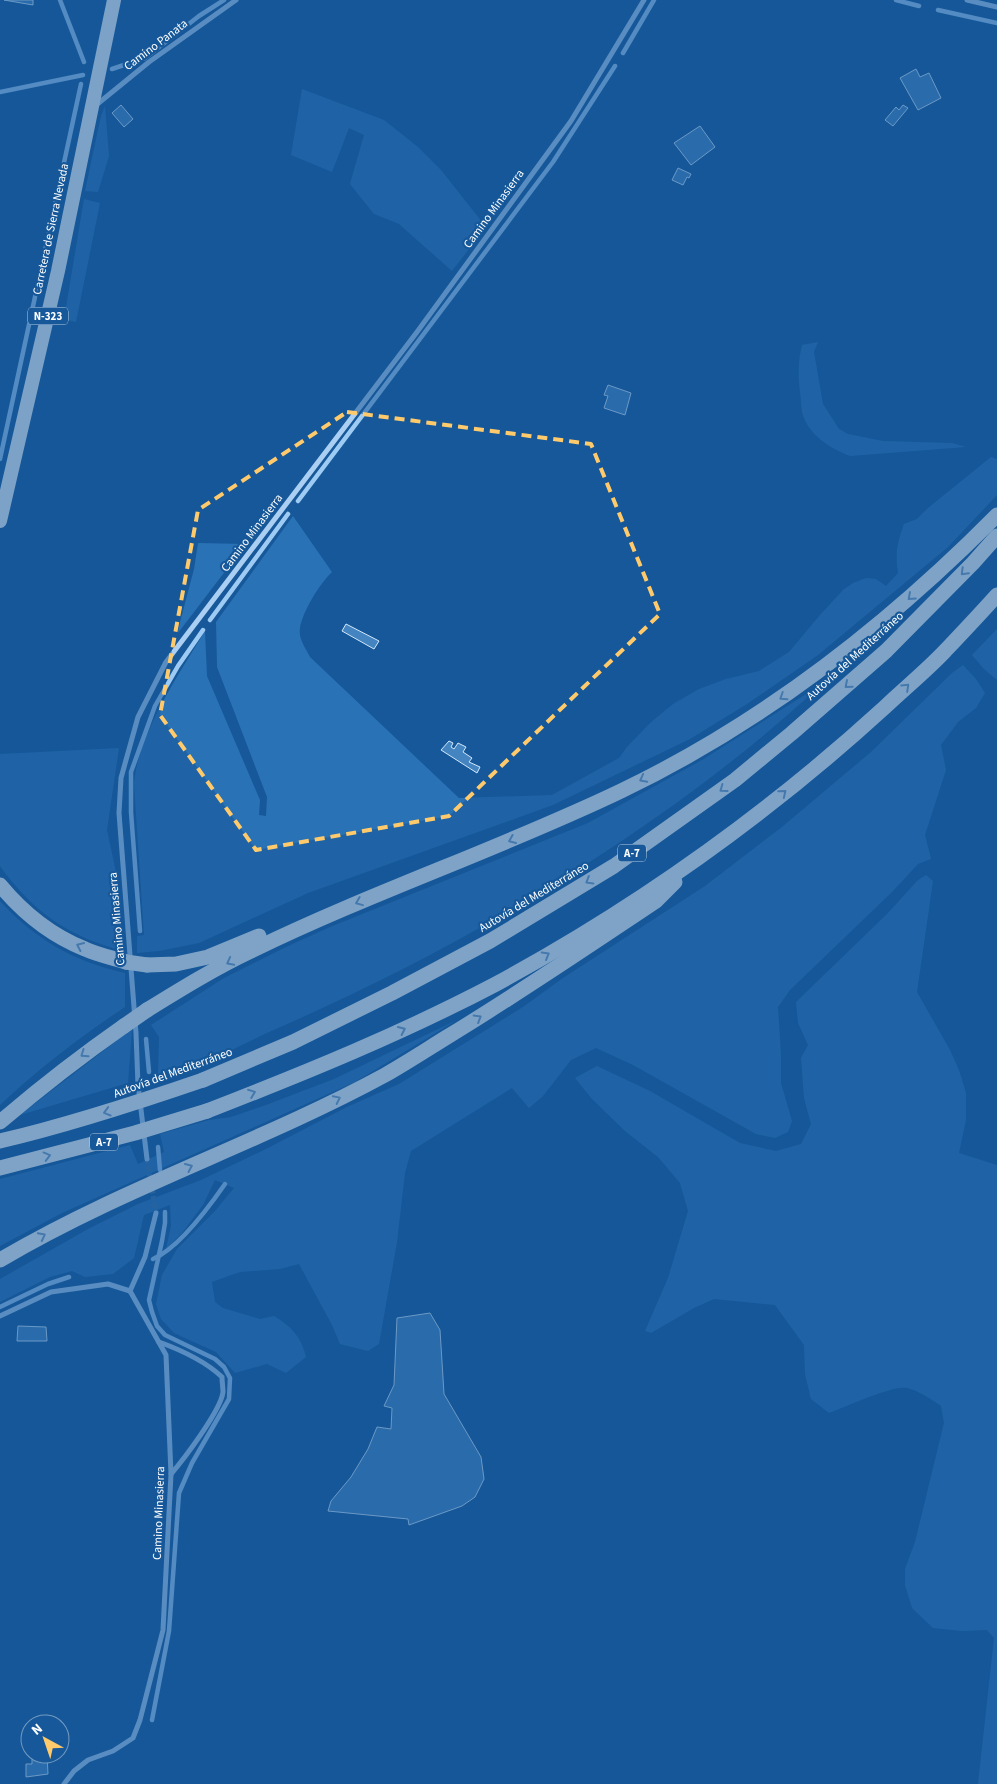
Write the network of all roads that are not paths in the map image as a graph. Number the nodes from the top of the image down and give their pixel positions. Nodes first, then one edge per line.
1 (114, 0) edge
2 (236, 0) edge
3 (644, 0) edge
4 (967, 0) edge
5 (997, 7) edge
6 (90, 110) junction
7 (997, 515) edge
8 (0, 521) edge
9 (997, 536) edge
10 (997, 596) edge
11 (702, 854) junction
12 (0, 885) edge
13 (322, 918) junction
14 (0, 1122) edge
15 (0, 1141) edge
16 (147, 1159) tunnel mouth
17 (0, 1168) edge
18 (156, 1213) tunnel mouth
19 (0, 1260) edge
20 (130, 1291) junction
21 (0, 1316) edge
22 (159, 1342) junction
23 (171, 1474) junction
24 (64, 1784) edge

1 - 6 highway, Carretera de Sierra Nevada / N-323
2 - 6 street, Camino Panata
3 - 16 street, Camino Minasierra
4 - 5 street
6 - 8 highway, Carretera de Sierra Nevada / N-323
7 -> 13 highway
9 -> 15 highway, Autovía del Mediterráneo / A-7, bridge
11 -> 10 highway, A-7
17 -> 11 highway, A-7, bridge
19 -> 11 highway
13 -> 12 highway, bridge
13 -> 14 highway, bridge
18 - 20 street
20 - 21 street
20 - 22 street, Camino Minasierra
22 - 23 street, Camino Minasierra
22 - 23 street
23 - 24 street, Camino Minasierra

